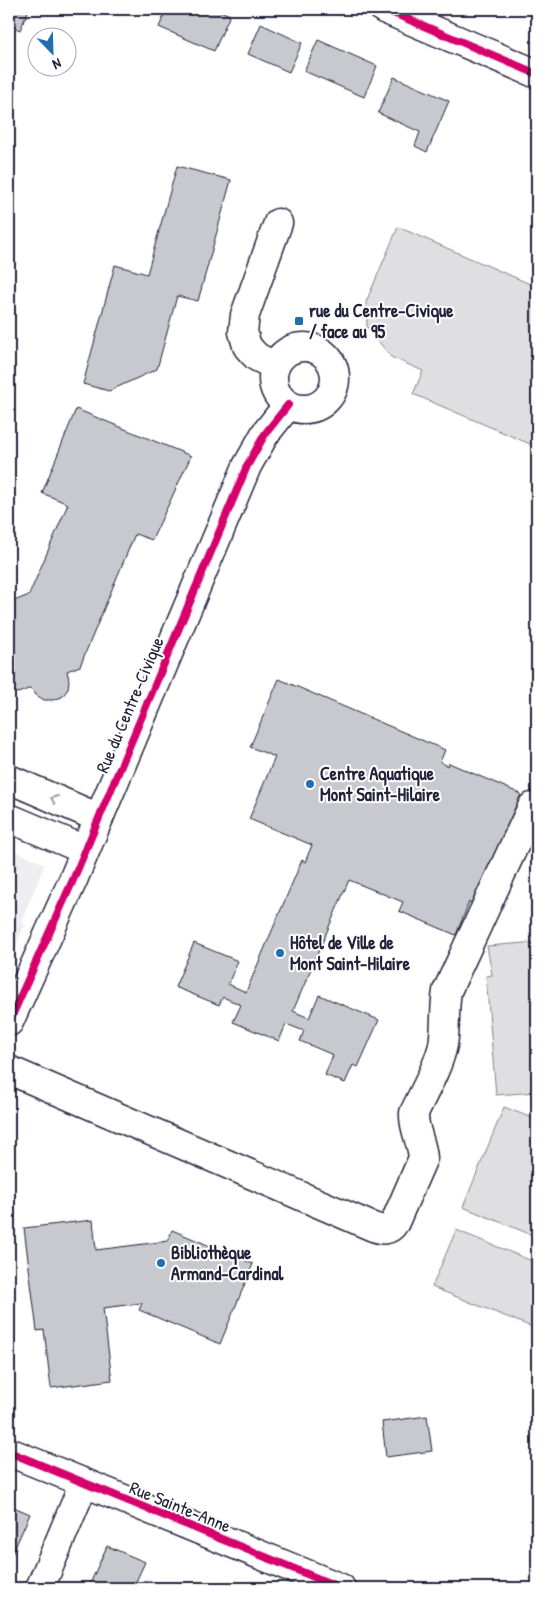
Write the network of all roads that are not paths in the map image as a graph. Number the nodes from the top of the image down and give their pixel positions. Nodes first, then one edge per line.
1 (384, 9) edge
2 (537, 74) edge
3 (278, 223) dead end
4 (275, 366) junction
5 (288, 405) junction
6 (9, 779) edge
7 (532, 807) dead end
8 (9, 818) edge
9 (99, 818) junction
10 (85, 850) junction
11 (9, 1022) edge
12 (9, 1070) edge
13 (9, 1452) edge
14 (84, 1483) junction
15 (40, 1588) edge
16 (341, 1588) edge

1 - 2 street
3 - 4 street
4 - 5 street
4 - 5 street
5 - 9 street, Rue du Centre-Civique
9 -> 6 street
7 - 12 street
8 - 10 street
9 - 10 street, Rue du Centre-Civique
10 - 11 street, Rue du Centre-Civique
13 - 14 street, Rue Sainte-Anne
14 - 15 street
14 - 16 street, Rue Sainte-Anne

